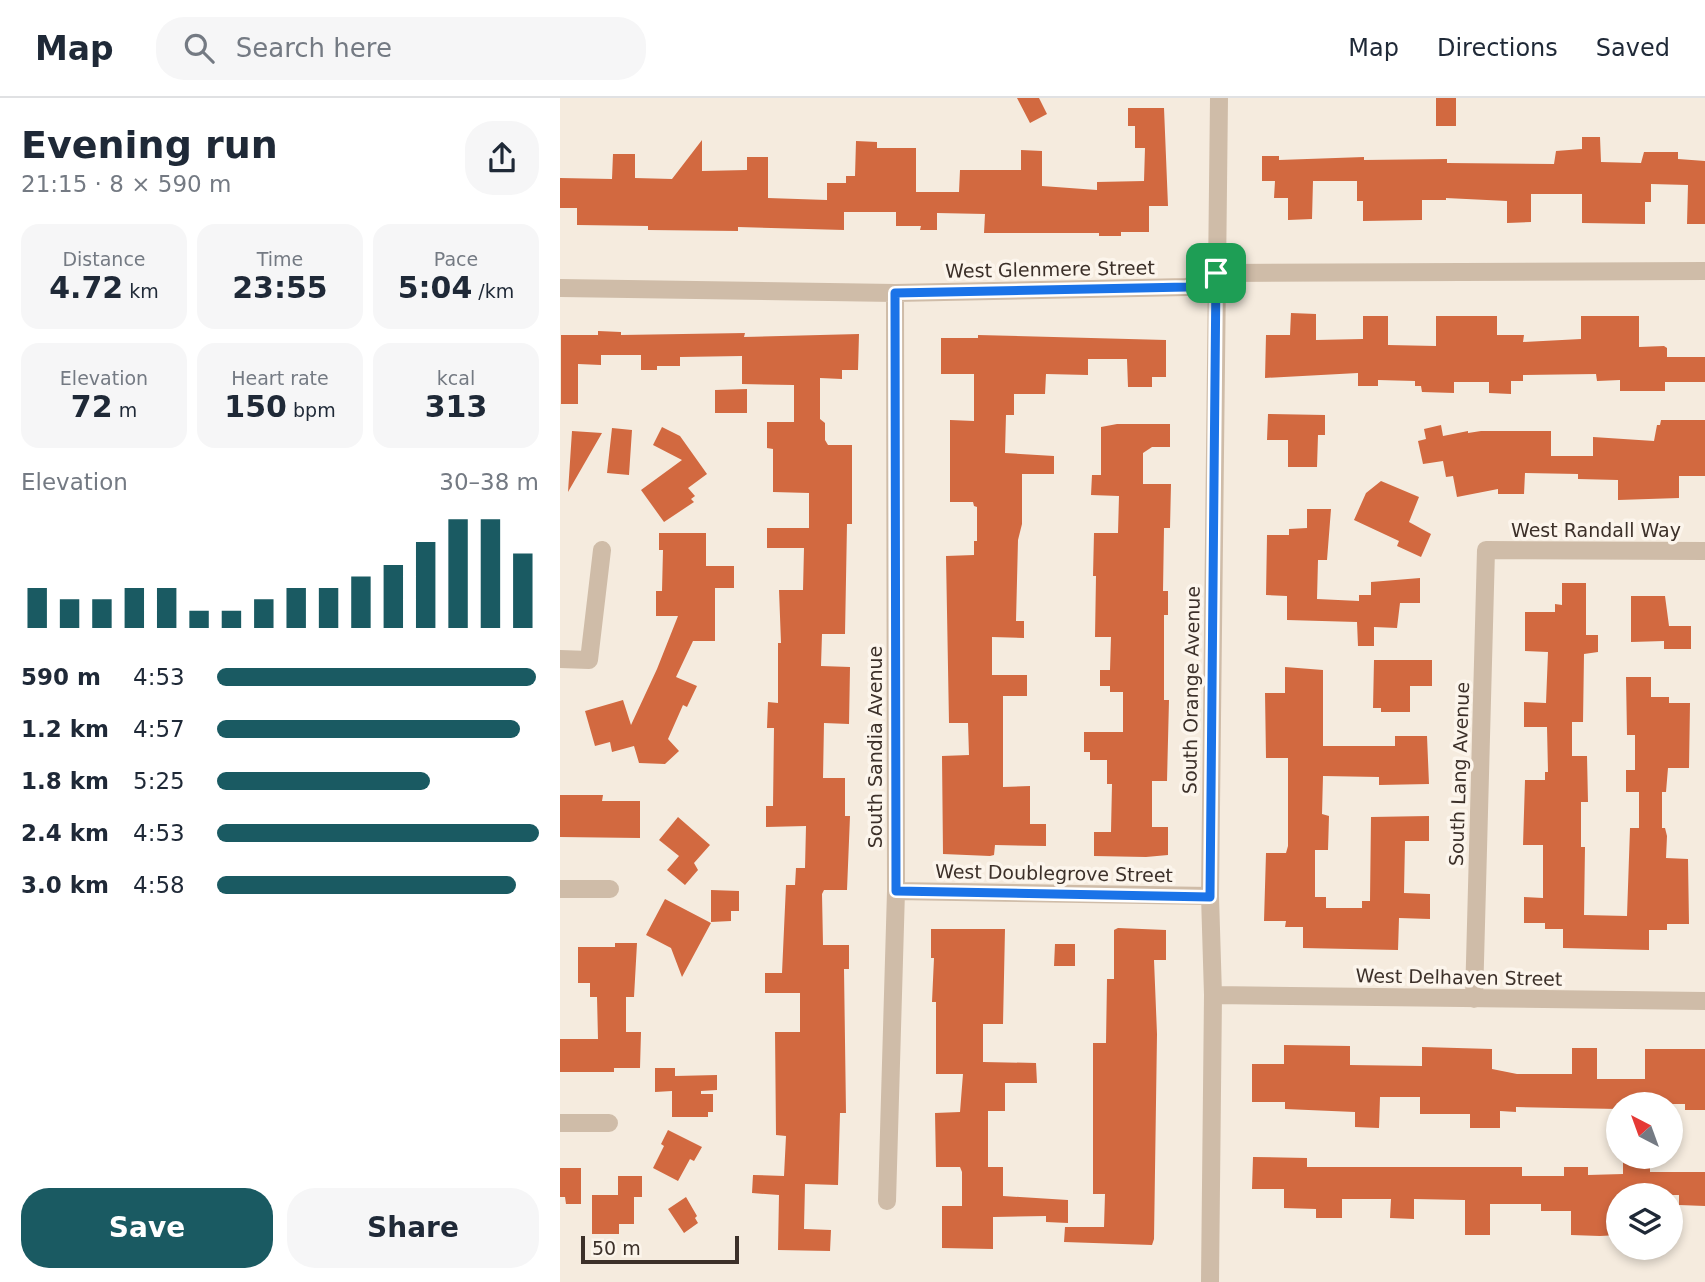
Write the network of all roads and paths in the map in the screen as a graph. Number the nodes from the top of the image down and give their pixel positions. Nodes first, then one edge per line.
1 (1219, 98) edge
2 (1705, 271) edge
3 (1216, 273) junction
4 (560, 288) edge
5 (895, 293) junction
6 (602, 550) dead end
7 (1486, 550) joint
8 (1705, 551) edge
9 (560, 660) edge
10 (560, 889) edge
11 (610, 889) dead end
12 (896, 891) junction
13 (1210, 897) junction
14 (1213, 995) junction
15 (1474, 999) junction
16 (1705, 1001) edge
17 (560, 1123) edge
18 (609, 1123) dead end
19 (887, 1201) dead end
20 (1210, 1282) edge

1 - 3 street, South Orange Avenue
2 - 3 street, West Glenmere Street
3 - 5 street, West Glenmere Street
3 - 13 street, South Orange Avenue
4 - 5 street, West Glenmere Street
5 - 12 street, South Sandia Avenue
6 - 9 street
7 - 8 street, West Randall Way
7 - 15 street, South Lang Avenue
10 - 11 street
12 - 13 street, West Doublegrove Street
12 - 19 street, South Sandia Avenue
13 - 14 street, South Orange Avenue
14 - 15 street, West Delhaven Street
14 - 20 street, South Orange Avenue
15 - 16 street, West Delhaven Street
17 - 18 street

